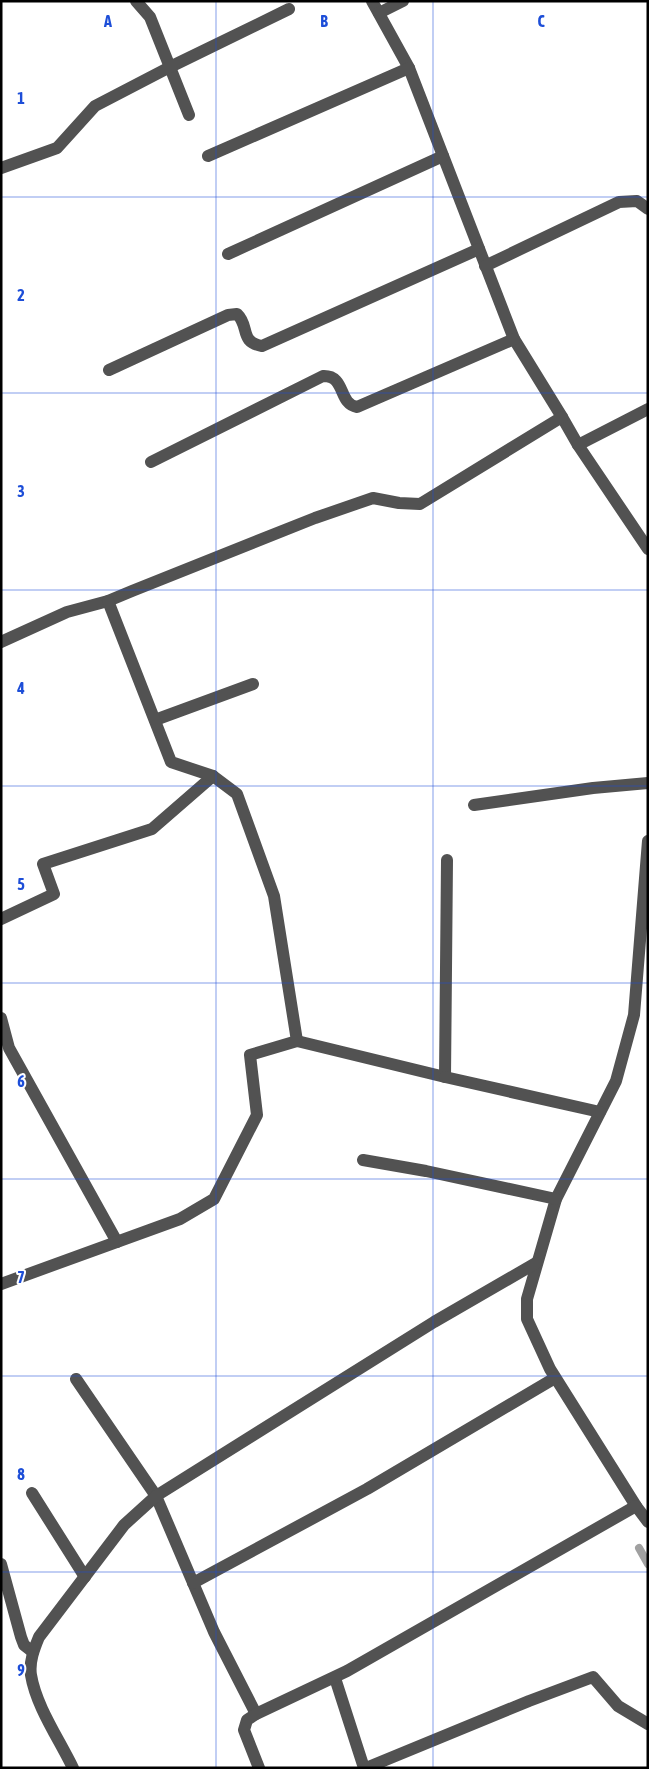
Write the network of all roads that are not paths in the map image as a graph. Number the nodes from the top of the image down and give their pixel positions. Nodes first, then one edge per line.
1 (136, 1) edge
2 (372, 1) edge
3 (403, 1) edge
4 (289, 9) dead end
5 (379, 13) junction
6 (170, 67) junction
7 (409, 68) junction
8 (189, 116) dead end
9 (208, 156) dead end
10 (443, 156) junction
11 (1, 168) edge
12 (648, 209) edge
13 (479, 249) junction
14 (228, 254) dead end
15 (485, 266) junction
16 (514, 339) junction
17 (108, 370) dead end
18 (648, 409) edge
19 (562, 417) junction
20 (578, 446) junction
21 (151, 462) dead end
22 (648, 549) edge
23 (108, 600) junction
24 (1, 642) edge
25 (253, 684) dead end
26 (155, 720) junction
27 (213, 776) junction
28 (648, 783) edge
29 (474, 805) dead end
30 (648, 841) edge
31 (447, 860) dead end
32 (1, 919) edge
33 (1, 1018) edge
34 (296, 1041) junction
35 (445, 1077) junction
36 (600, 1112) junction
37 (363, 1160) dead end
38 (556, 1199) junction
39 (116, 1242) junction
40 (536, 1263) junction
41 (1, 1284) edge
42 (555, 1378) junction
43 (76, 1379) dead end
44 (32, 1493) dead end
45 (156, 1496) junction
46 (636, 1506) junction
47 (648, 1522) edge
48 (1, 1564) edge
49 (85, 1578) junction
50 (193, 1583) junction
51 (33, 1652) junction
52 (335, 1678) junction
53 (256, 1714) junction
54 (648, 1724) edge
55 (73, 1768) edge
56 (259, 1768) edge
57 (365, 1768) edge

1 - 6 street
2 - 5 street
3 - 5 street
4 - 6 street
5 - 7 street
6 - 8 street
6 - 11 street
7 - 9 street
7 - 10 street
10 - 13 street
10 - 14 street
12 - 15 street
13 - 15 street
13 - 17 street
15 - 16 street
16 - 19 street
16 - 21 street
18 - 20 street
19 - 20 street
19 - 23 street
20 - 22 street
23 - 24 street
23 - 26 street
25 - 26 street
26 - 27 street
27 - 32 street
27 - 34 street
28 - 29 street
30 - 36 street
31 - 35 street
33 - 39 street
34 - 35 street
34 - 39 street
35 - 36 street
36 - 38 street
37 - 38 street
38 - 40 street
39 - 41 street
40 - 42 street
40 - 45 street
42 - 46 street
42 - 50 street
43 - 45 street
44 - 49 street
45 - 49 street
45 - 50 street
46 - 47 street
46 - 52 street
48 - 51 street
49 - 51 street
50 - 53 street
51 - 55 street
52 - 53 street
52 - 57 street
53 - 56 street
54 - 57 street

